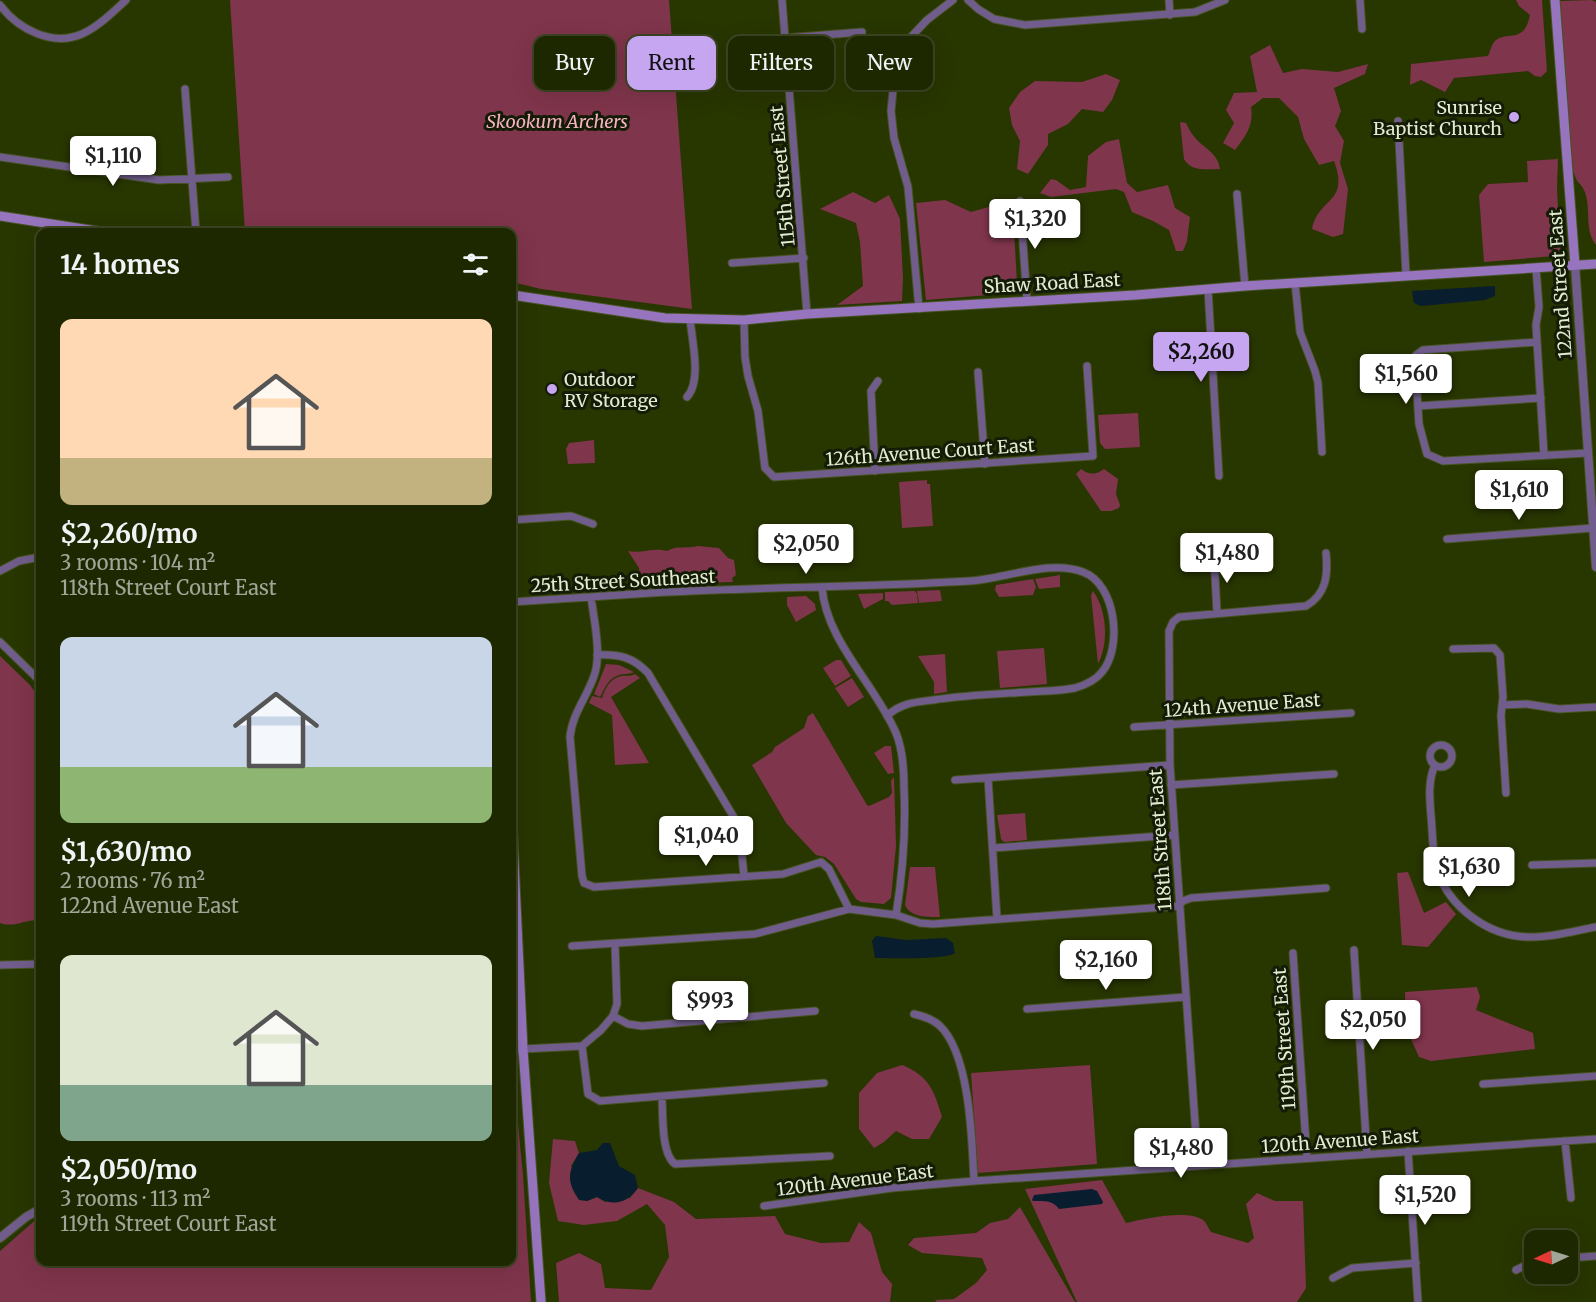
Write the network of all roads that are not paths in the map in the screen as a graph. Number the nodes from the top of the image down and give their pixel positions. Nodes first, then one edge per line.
1 (126, 0) edge
2 (782, 0) edge
3 (953, 0) edge
4 (969, 0) edge
5 (1169, 0) edge
6 (1225, 0) edge
7 (1359, 0) edge
8 (1555, 0) edge
9 (0, 5) edge
10 (1170, 15) junction
11 (1362, 29) dead end
12 (862, 32) dead end
13 (786, 36) edge
14 (811, 36) edge
15 (185, 89) dead end
16 (790, 90) edge
17 (1398, 121) dead end
18 (0, 157) edge
19 (228, 177) dead end
20 (192, 179) junction
21 (1237, 194) dead end
22 (1020, 201) dead end
23 (0, 216) edge
24 (77, 228) edge
25 (196, 228) edge
26 (804, 258) junction
27 (732, 263) dead end
28 (1596, 264) edge
29 (1575, 265) junction
30 (1536, 268) junction
31 (1406, 276) junction
32 (1295, 283) junction
33 (1245, 286) junction
34 (1208, 289) junction
35 (516, 296) edge
36 (1027, 300) junction
37 (919, 309) junction
38 (807, 314) junction
39 (690, 319) junction
40 (744, 320) junction
41 (1537, 342) junction
42 (1087, 366) dead end
43 (978, 372) dead end
44 (878, 381) dead end
45 (687, 397) dead end
46 (1541, 398) junction
47 (1418, 406) junction
48 (1323, 452) dead end
49 (1588, 453) junction
50 (1544, 455) junction
51 (985, 464) junction
52 (875, 471) junction
53 (1219, 476) dead end
54 (516, 520) edge
55 (593, 524) dead end
56 (1594, 524) edge
57 (1447, 539) dead end
58 (1326, 553) dead end
59 (1214, 556) dead end
60 (36, 558) edge
61 (1596, 567) edge
62 (0, 571) edge
63 (822, 587) junction
64 (591, 597) junction
65 (516, 602) edge
66 (1217, 613) junction
67 (0, 642) edge
68 (1453, 650) dead end
69 (597, 655) junction
70 (36, 677) edge
71 (1502, 705) junction
72 (1596, 707) edge
73 (1351, 712) dead end
74 (887, 716) junction
75 (1169, 725) junction
76 (1134, 727) dead end
77 (1170, 765) junction
78 (1435, 765) dead end
79 (1334, 774) dead end
80 (988, 778) junction
81 (955, 780) dead end
82 (1171, 785) junction
83 (1506, 793) dead end
84 (1175, 835) junction
85 (993, 848) junction
86 (1596, 863) edge
87 (1532, 865) dead end
88 (744, 876) junction
89 (1326, 888) dead end
90 (516, 896) edge
91 (1179, 906) junction
92 (849, 909) junction
93 (896, 915) junction
94 (997, 919) junction
95 (1596, 927) edge
96 (615, 944) junction
97 (572, 946) dead end
98 (1354, 950) dead end
99 (1293, 953) dead end
100 (36, 964) edge
101 (0, 965) edge
102 (1186, 997) junction
103 (1027, 1009) dead end
104 (816, 1011) dead end
105 (914, 1014) dead end
106 (613, 1016) junction
107 (582, 1046) junction
108 (524, 1049) junction
109 (516, 1050) edge
110 (1596, 1076) edge
111 (824, 1083) dead end
112 (1483, 1084) dead end
113 (662, 1097) junction
114 (1596, 1139) edge
115 (1566, 1141) junction
116 (1408, 1151) junction
117 (1367, 1154) junction
118 (830, 1156) dead end
119 (1307, 1158) junction
120 (1198, 1165) junction
121 (974, 1181) junction
122 (1570, 1198) dead end
123 (764, 1206) dead end
124 (36, 1211) edge
125 (0, 1238) edge
126 (1596, 1256) edge
127 (1578, 1257) edge
128 (1416, 1263) junction
129 (1524, 1266) edge
130 (1515, 1270) dead end
131 (1333, 1278) dead end
132 (541, 1302) edge
133 (1418, 1302) edge

1 - 9 street
2 - 13 street, 115th Street East
3 - 37 street
4 - 10 street
5 - 10 street
6 - 10 street
7 - 11 street
8 - 29 main road, 122nd Street East
12 - 14 street
15 - 20 street
16 - 26 street, 115th Street East
17 - 31 street
18 - 20 street
19 - 20 street
20 - 25 street
21 - 33 street
22 - 36 street
23 - 24 main road
26 - 27 street
26 - 38 street, 115th Street East
28 - 29 main road, Shaw Road East
29 - 30 main road, Shaw Road East
29 - 49 street, 122nd Street East
30 - 31 main road, Shaw Road East
30 - 41 street
31 - 32 main road, Shaw Road East
32 - 33 main road, Shaw Road East
32 - 48 street
33 - 34 main road, Shaw Road East
34 - 36 main road, Shaw Road East
34 - 53 street
35 - 39 main road, Shaw Road East
36 - 37 main road, Shaw Road East
37 - 38 main road, Shaw Road East
38 - 40 main road, Shaw Road East
39 - 40 main road, Shaw Road East
39 - 45 street
40 - 52 street, 126th Avenue Court East
41 - 46 street
41 - 47 street
42 - 51 street, 126th Avenue Court East
43 - 51 street
44 - 52 street
46 - 47 street
46 - 50 street
47 - 50 street
49 - 50 street
49 - 56 street, 122nd Street East
51 - 52 street, 126th Avenue Court East
54 - 55 street
56 - 57 street
56 - 61 street, 122nd Street East
58 - 66 street
59 - 66 street
60 - 62 street
63 - 64 street, 25th Street Southeast
63 - 74 street
63 - 74 street, 25th Street Southeast
64 - 65 street, 25th Street Southeast
64 - 69 street
66 - 75 street, 118th Street East
67 - 70 street
68 - 71 street
69 - 88 street
69 - 88 street
71 - 72 street
71 - 83 street
73 - 75 street, 124th Avenue East
74 - 93 street
75 - 76 street, 124th Avenue East
75 - 77 street, 118th Street East
77 - 80 street
77 - 82 street, 118th Street East
78 - 95 street
79 - 82 street
80 - 81 street
80 - 85 street
82 - 84 street, 118th Street East
84 - 85 street
84 - 91 street, 118th Street East
85 - 94 street
86 - 87 street
88 - 92 street
89 - 91 street
90 - 108 main road
91 - 94 street
91 - 102 street, 118th Street East
92 - 93 street
92 - 96 street
93 - 94 street
96 - 97 street
96 - 106 street
98 - 117 street
99 - 119 street, 119th Street East
100 - 101 street
102 - 103 street
102 - 120 street, 118th Street East
104 - 106 street
105 - 121 street
106 - 107 street
107 - 108 street
107 - 113 street
108 - 109 street
108 - 132 main road
110 - 112 street
111 - 113 street
113 - 118 street
114 - 115 street, 120th Avenue East
115 - 116 street, 120th Avenue East
115 - 122 street
116 - 117 street, 120th Avenue East
116 - 128 street
117 - 119 street, 120th Avenue East
119 - 120 street, 120th Avenue East
120 - 121 street, 120th Avenue East
121 - 123 street, 120th Avenue East
124 - 125 street
126 - 127 street
128 - 131 street
128 - 133 street
129 - 130 street

